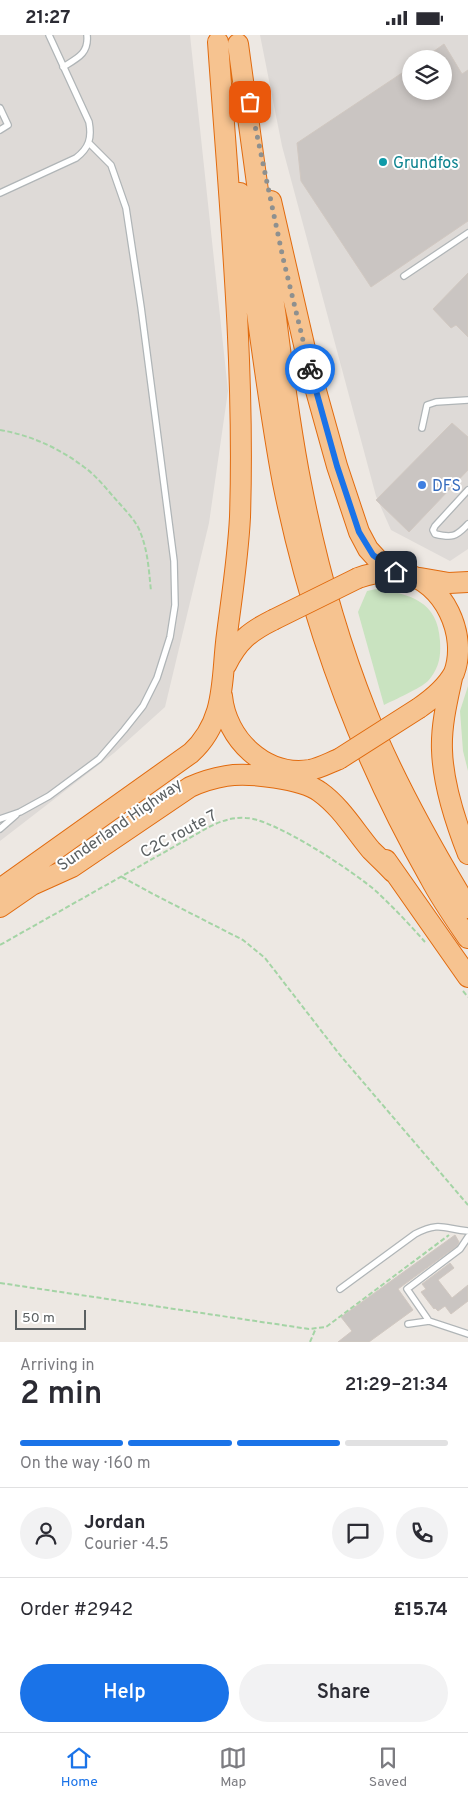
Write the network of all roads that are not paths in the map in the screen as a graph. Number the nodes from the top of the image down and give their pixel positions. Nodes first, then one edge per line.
1 (49, 35) edge
2 (87, 35) edge
3 (227, 39) edge
4 (64, 67) junction
5 (0, 108) edge
6 (0, 130) edge
7 (89, 143) junction
8 (0, 193) edge
9 (468, 233) edge
10 (404, 276) dead end
11 (468, 400) edge
12 (422, 428) dead end
13 (468, 491) edge
14 (468, 524) edge
15 (405, 575) junction
16 (468, 582) edge
17 (468, 629) edge
18 (459, 651) junction
19 (226, 667) junction
20 (454, 674) junction
21 (222, 689) junction
22 (278, 767) junction
23 (300, 770) junction
24 (20, 812) junction
25 (0, 819) edge
26 (0, 829) edge
27 (468, 854) edge
28 (393, 872) junction
29 (32, 885) junction
30 (0, 889) edge
31 (0, 907) edge
32 (468, 908) edge
33 (468, 939) edge
34 (465, 983) edge
35 (468, 1231) edge
36 (468, 1237) edge
37 (340, 1289) dead end
38 (429, 1321) junction
39 (408, 1325) dead end
40 (468, 1334) edge

1 - 4 lane
2 - 4 lane
3 - 15 highway
3 - 19 highway
3 - 32 highway
3 - 33 highway
4 - 7 lane
5 - 6 lane
7 - 8 lane
7 - 24 lane
9 - 10 lane
11 - 12 lane
13 - 14 lane
15 - 16 highway
15 - 18 highway
15 - 19 highway, bridge
17 - 18 highway
18 - 20 highway
19 - 21 highway
20 - 23 highway, bridge
20 - 27 highway
21 - 22 highway
21 - 30 highway, Sunderland Highway
22 - 23 highway
22 - 29 highway, Sunderland Highway
23 - 28 highway
24 - 25 lane
24 - 26 lane
28 - 29 highway
28 - 34 highway
29 - 31 highway, Sunderland Highway
35 - 37 lane
36 - 38 lane
38 - 39 lane
38 - 40 lane

